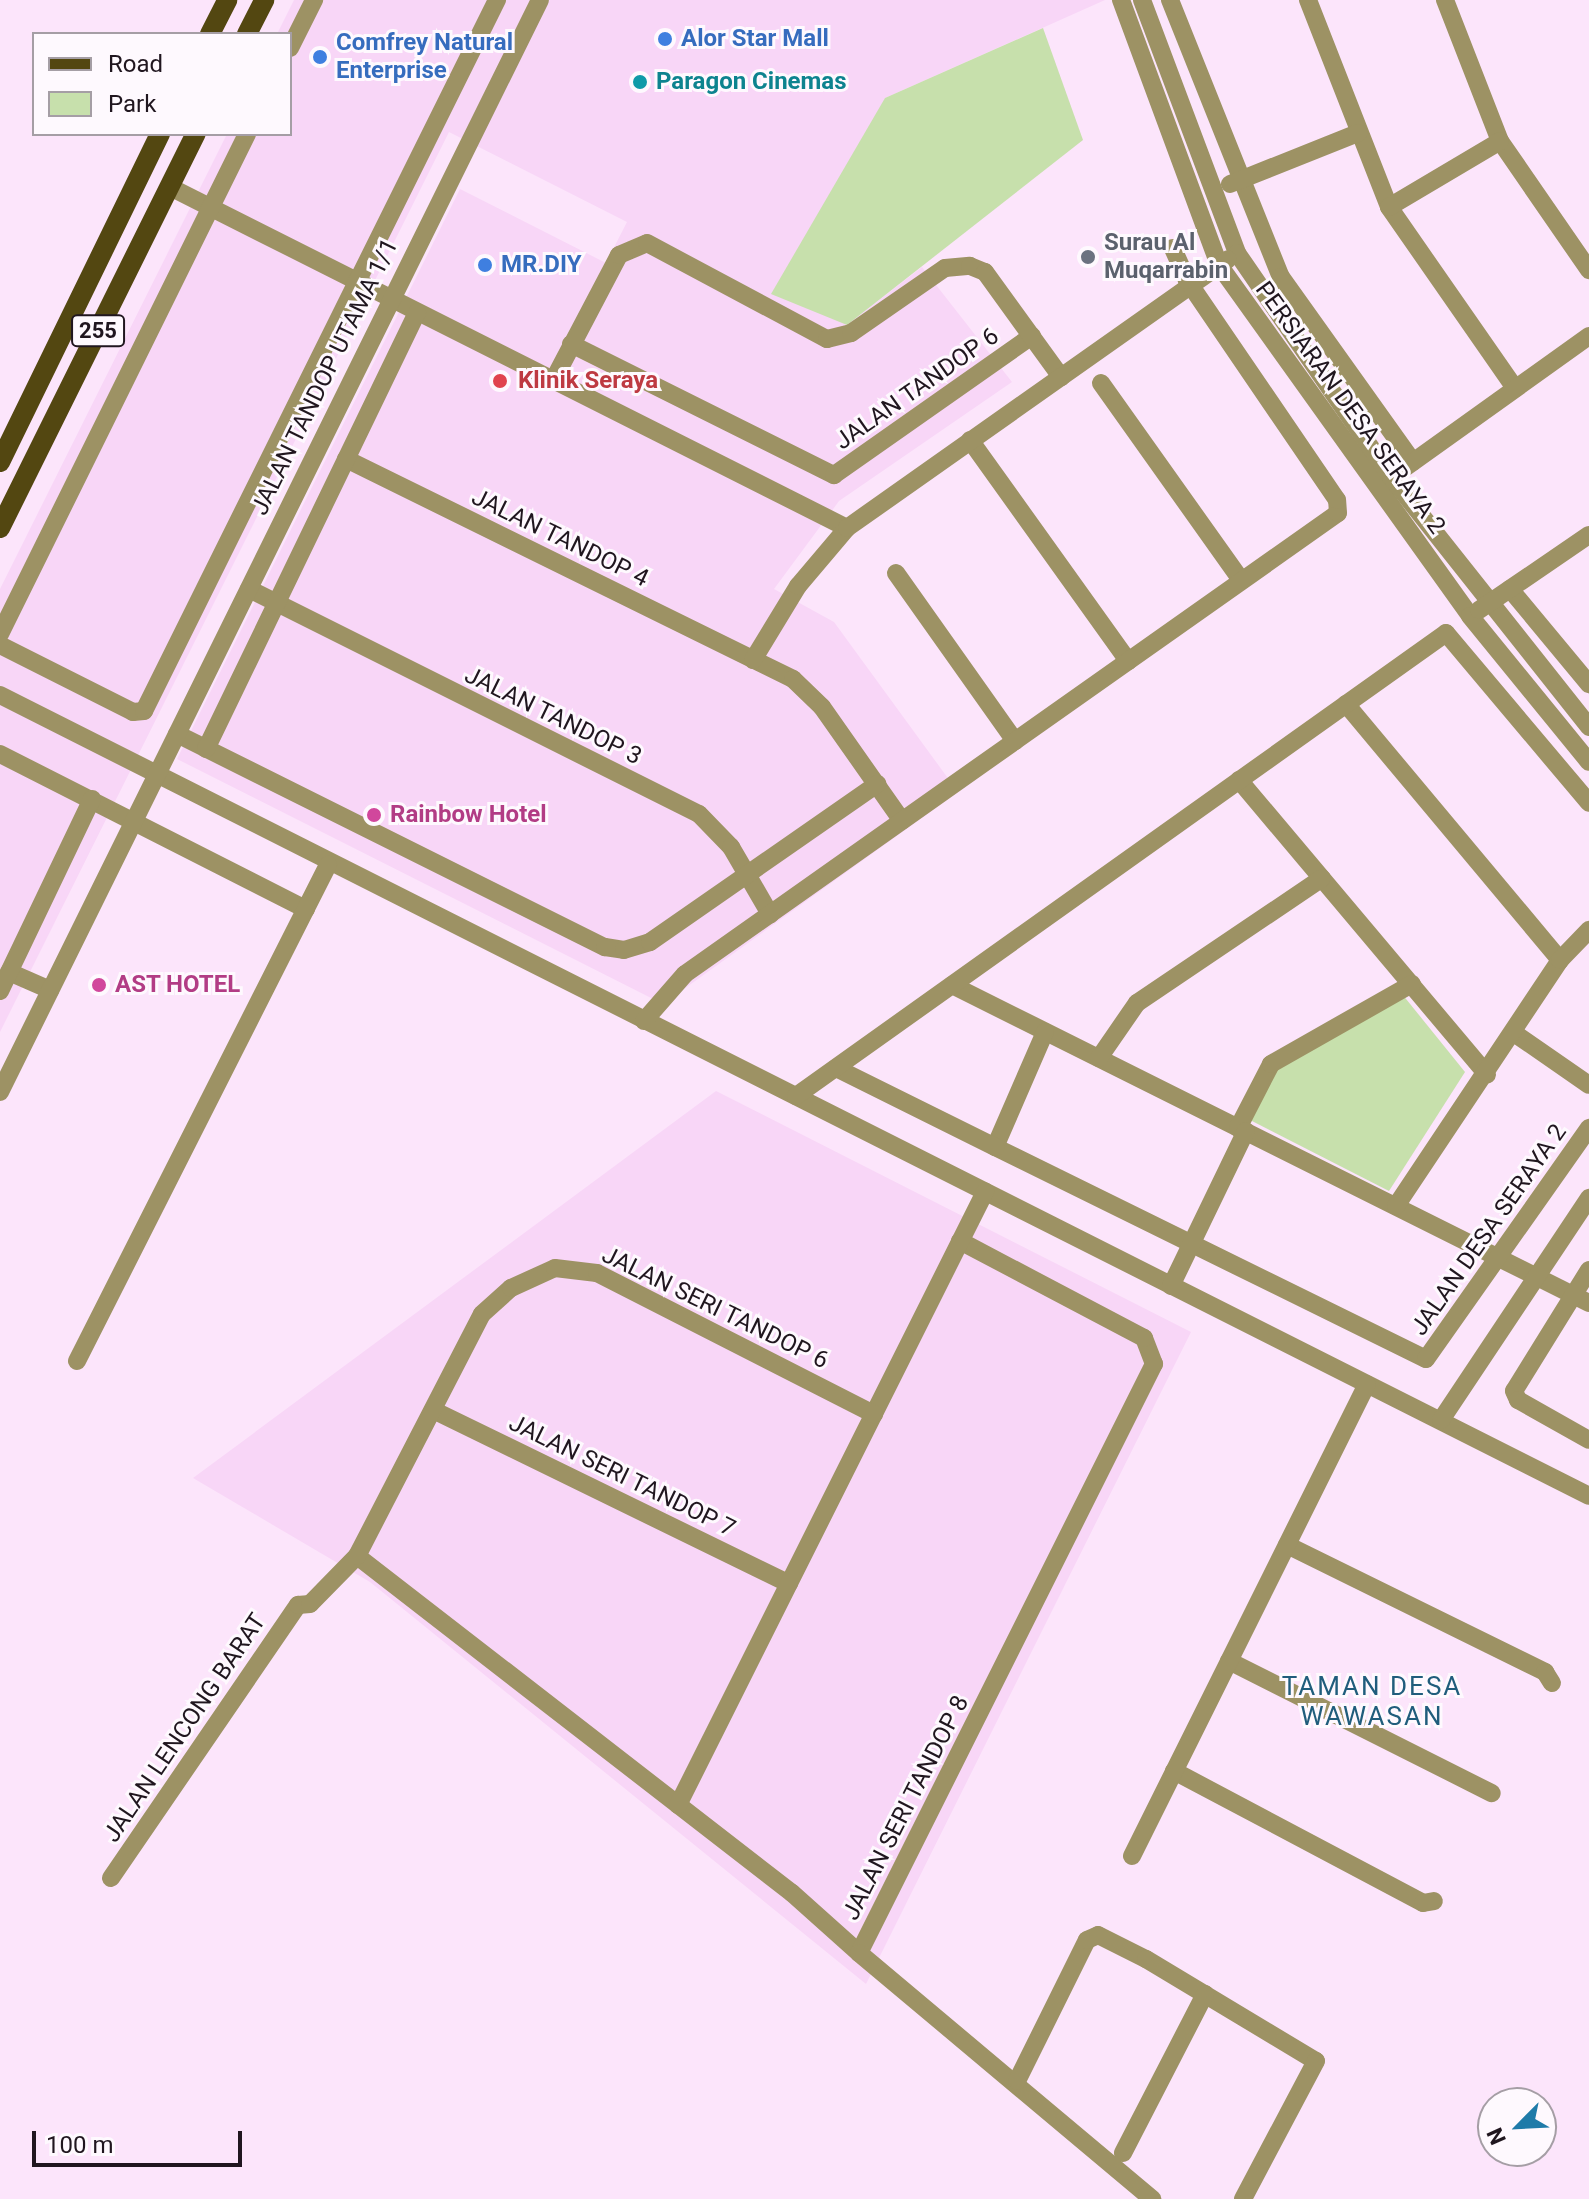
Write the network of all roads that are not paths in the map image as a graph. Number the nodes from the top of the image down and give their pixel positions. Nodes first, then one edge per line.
1 (227, 0) edge
2 (264, 0) edge
3 (314, 0) edge
4 (497, 0) edge
5 (540, 0) edge
6 (1121, 0) edge
7 (1142, 0) edge
8 (1170, 0) edge
9 (1308, 0) edge
10 (1445, 0) edge
11 (211, 32) edge
12 (248, 32) edge
13 (292, 44) edge
14 (1358, 133) junction
15 (159, 136) edge
16 (195, 136) edge
17 (246, 136) edge
18 (1500, 141) junction
19 (1239, 180) junction
20 (170, 187) junction
21 (1215, 190) junction
22 (1389, 207) junction
23 (211, 208) junction
24 (1173, 248) dead end
25 (1237, 253) junction
26 (1219, 265) junction
27 (1589, 270) edge
28 (358, 282) junction
29 (1190, 285) junction
30 (390, 298) junction
31 (417, 312) junction
32 (1032, 336) junction
33 (1589, 336) edge
34 (571, 344) junction
35 (1061, 377) junction
36 (554, 379) junction
37 (1101, 383) dead end
38 (1515, 388) junction
39 (970, 440) junction
40 (2, 450) edge
41 (346, 459) junction
42 (1413, 462) junction
43 (824, 475) junction
44 (1391, 477) junction
45 (808, 505) junction
46 (0, 528) edge
47 (847, 528) junction
48 (1589, 535) edge
49 (896, 573) dead end
50 (1241, 580) junction
51 (249, 589) junction
52 (1510, 589) junction
53 (276, 603) junction
54 (1486, 605) junction
55 (1470, 616) junction
56 (0, 634) edge
57 (0, 645) edge
58 (753, 660) junction
59 (1128, 661) junction
60 (1589, 684) edge
61 (0, 695) edge
62 (1346, 704) junction
63 (1589, 727) edge
64 (177, 734) junction
65 (1015, 741) junction
66 (206, 749) junction
67 (0, 754) edge
68 (1589, 762) edge
69 (155, 776) junction
70 (1239, 780) junction
71 (877, 784) junction
72 (92, 799) junction
73 (1589, 803) edge
74 (134, 819) junction
75 (902, 821) junction
76 (328, 865) junction
77 (746, 871) junction
78 (1322, 878) junction
79 (306, 909) junction
80 (770, 914) junction
81 (1589, 930) edge
82 (1560, 960) junction
83 (9, 972) junction
84 (1412, 984) junction
85 (952, 985) junction
86 (50, 990) junction
87 (0, 991) edge
88 (644, 1021) junction
89 (1045, 1032) junction
90 (1514, 1033) junction
91 (1099, 1058) junction
92 (836, 1068) junction
93 (1487, 1074) junction
94 (1589, 1085) edge
95 (0, 1092) edge
96 (796, 1096) junction
97 (1589, 1128) edge
98 (1242, 1130) junction
99 (995, 1147) junction
100 (985, 1192) junction
101 (1589, 1198) edge
102 (1396, 1206) junction
103 (960, 1241) junction
104 (1190, 1247) junction
105 (1502, 1259) junction
106 (1589, 1270) edge
107 (1537, 1276) junction
108 (1171, 1286) junction
109 (1581, 1298) edge
110 (77, 1361) dead end
111 (1367, 1384) junction
112 (433, 1410) junction
113 (874, 1414) junction
114 (1441, 1420) junction
115 (1589, 1440) edge
116 (1589, 1496) edge
117 (1287, 1545) junction
118 (357, 1556) junction
119 (789, 1584) junction
120 (298, 1605) joint
121 (1229, 1661) junction
122 (1552, 1683) dead end
123 (1174, 1771) junction
124 (1492, 1793) dead end
125 (678, 1805) junction
126 (1132, 1856) dead end
127 (111, 1878) dead end
128 (1434, 1901) dead end
129 (859, 1953) junction
130 (1205, 1994) junction
131 (1017, 2081) junction
132 (1123, 2153) dead end
133 (1152, 2199) edge
134 (1243, 2199) edge

1 - 11 main road
2 - 12 main road
3 - 13 street
4 - 28 street
5 - 30 street, JALAN TANDOP UTAMA 1/1
6 - 26 street, PERSIARAN DESA SERAYA 2
7 - 21 street, PERSIARAN DESA SERAYA 2
8 - 19 street
9 - 14 street
10 - 18 street
14 - 19 street
14 - 22 street
15 - 40 main road, 255
16 - 20 main road, 255
17 - 23 street
18 - 22 street
18 - 27 street
19 - 21 street
19 - 42 street
20 - 23 street
20 - 46 main road, 255
21 - 25 street, PERSIARAN DESA SERAYA 2
22 - 38 street
23 - 28 street
23 - 56 street
24 - 29 street
25 - 26 street
25 - 44 street, PERSIARAN DESA SERAYA 2
26 - 29 street
26 - 55 street, PERSIARAN DESA SERAYA 2
28 - 30 street
28 - 57 street
29 - 35 street
29 - 50 street
30 - 31 street
30 - 51 street, JALAN TANDOP UTAMA 1/1
31 - 36 street
31 - 41 street
32 - 34 street
32 - 35 street
32 - 43 street, JALAN TANDOP 6
33 - 38 street
34 - 36 street
34 - 43 street, JALAN TANDOP 6
35 - 39 street
36 - 45 street
37 - 50 street
38 - 42 street
39 - 47 street
39 - 59 street
41 - 53 street
41 - 58 street, JALAN TANDOP 4
42 - 44 street
43 - 45 street
44 - 54 street, PERSIARAN DESA SERAYA 2
45 - 47 street
47 - 58 street
48 - 52 street
49 - 65 street
50 - 59 street
51 - 53 street, JALAN TANDOP 3
51 - 64 street, JALAN TANDOP UTAMA 1/1
52 - 54 street
52 - 60 street
53 - 66 street
53 - 77 street, JALAN TANDOP 3
54 - 55 street
54 - 63 street, PERSIARAN DESA SERAYA 2
55 - 68 street, PERSIARAN DESA SERAYA 2
58 - 71 street, JALAN TANDOP 4
59 - 65 street
61 - 69 street
62 - 70 street
62 - 73 street
62 - 82 street
64 - 66 street
64 - 69 street, JALAN TANDOP UTAMA 1/1
65 - 75 street
66 - 77 street
67 - 72 street
69 - 74 street, JALAN TANDOP UTAMA 1/1
69 - 76 street
70 - 78 street
70 - 85 street
71 - 75 street, JALAN TANDOP 4
71 - 77 street
72 - 74 street
72 - 83 street
74 - 79 street
74 - 86 street, JALAN TANDOP UTAMA 1/1
75 - 80 street
76 - 79 street
76 - 88 street
77 - 80 street, JALAN TANDOP 3
78 - 84 street
78 - 91 street
79 - 110 street
80 - 88 street
81 - 82 street
82 - 90 street
83 - 86 street
83 - 87 street
84 - 93 street
84 - 98 street
85 - 89 street
85 - 92 street
86 - 95 street, JALAN TANDOP UTAMA 1/1
88 - 96 street
89 - 91 street
89 - 99 street
90 - 93 street
90 - 94 street
91 - 98 street
92 - 96 street
92 - 99 street
93 - 102 street
96 - 100 street
97 - 105 street, JALAN DESA SERAYA 2
98 - 102 street
98 - 104 street
99 - 104 street
100 - 103 street
100 - 108 street
101 - 107 street
102 - 105 street
103 - 113 street
103 - 129 street, JALAN SERI TANDOP 8
104 - 105 street, JALAN DESA SERAYA 2
104 - 108 street
105 - 107 street
106 - 109 street
107 - 109 street
107 - 114 street
108 - 111 street
109 - 115 street
111 - 114 street
111 - 117 street
112 - 113 street, JALAN SERI TANDOP 6
112 - 118 street, JALAN SERI TANDOP 6
112 - 119 street, JALAN SERI TANDOP 7
113 - 119 street
114 - 116 street
117 - 121 street
117 - 122 street
118 - 120 street, JALAN SERI TANDOP 6
118 - 125 street, JALAN SERI TANDOP 8
119 - 125 street
120 - 127 street, JALAN LENCONG BARAT
121 - 123 street
121 - 124 street
123 - 126 street
123 - 128 street
125 - 129 street, JALAN SERI TANDOP 8
129 - 131 street
130 - 131 street
130 - 132 street
130 - 134 street
131 - 133 street

